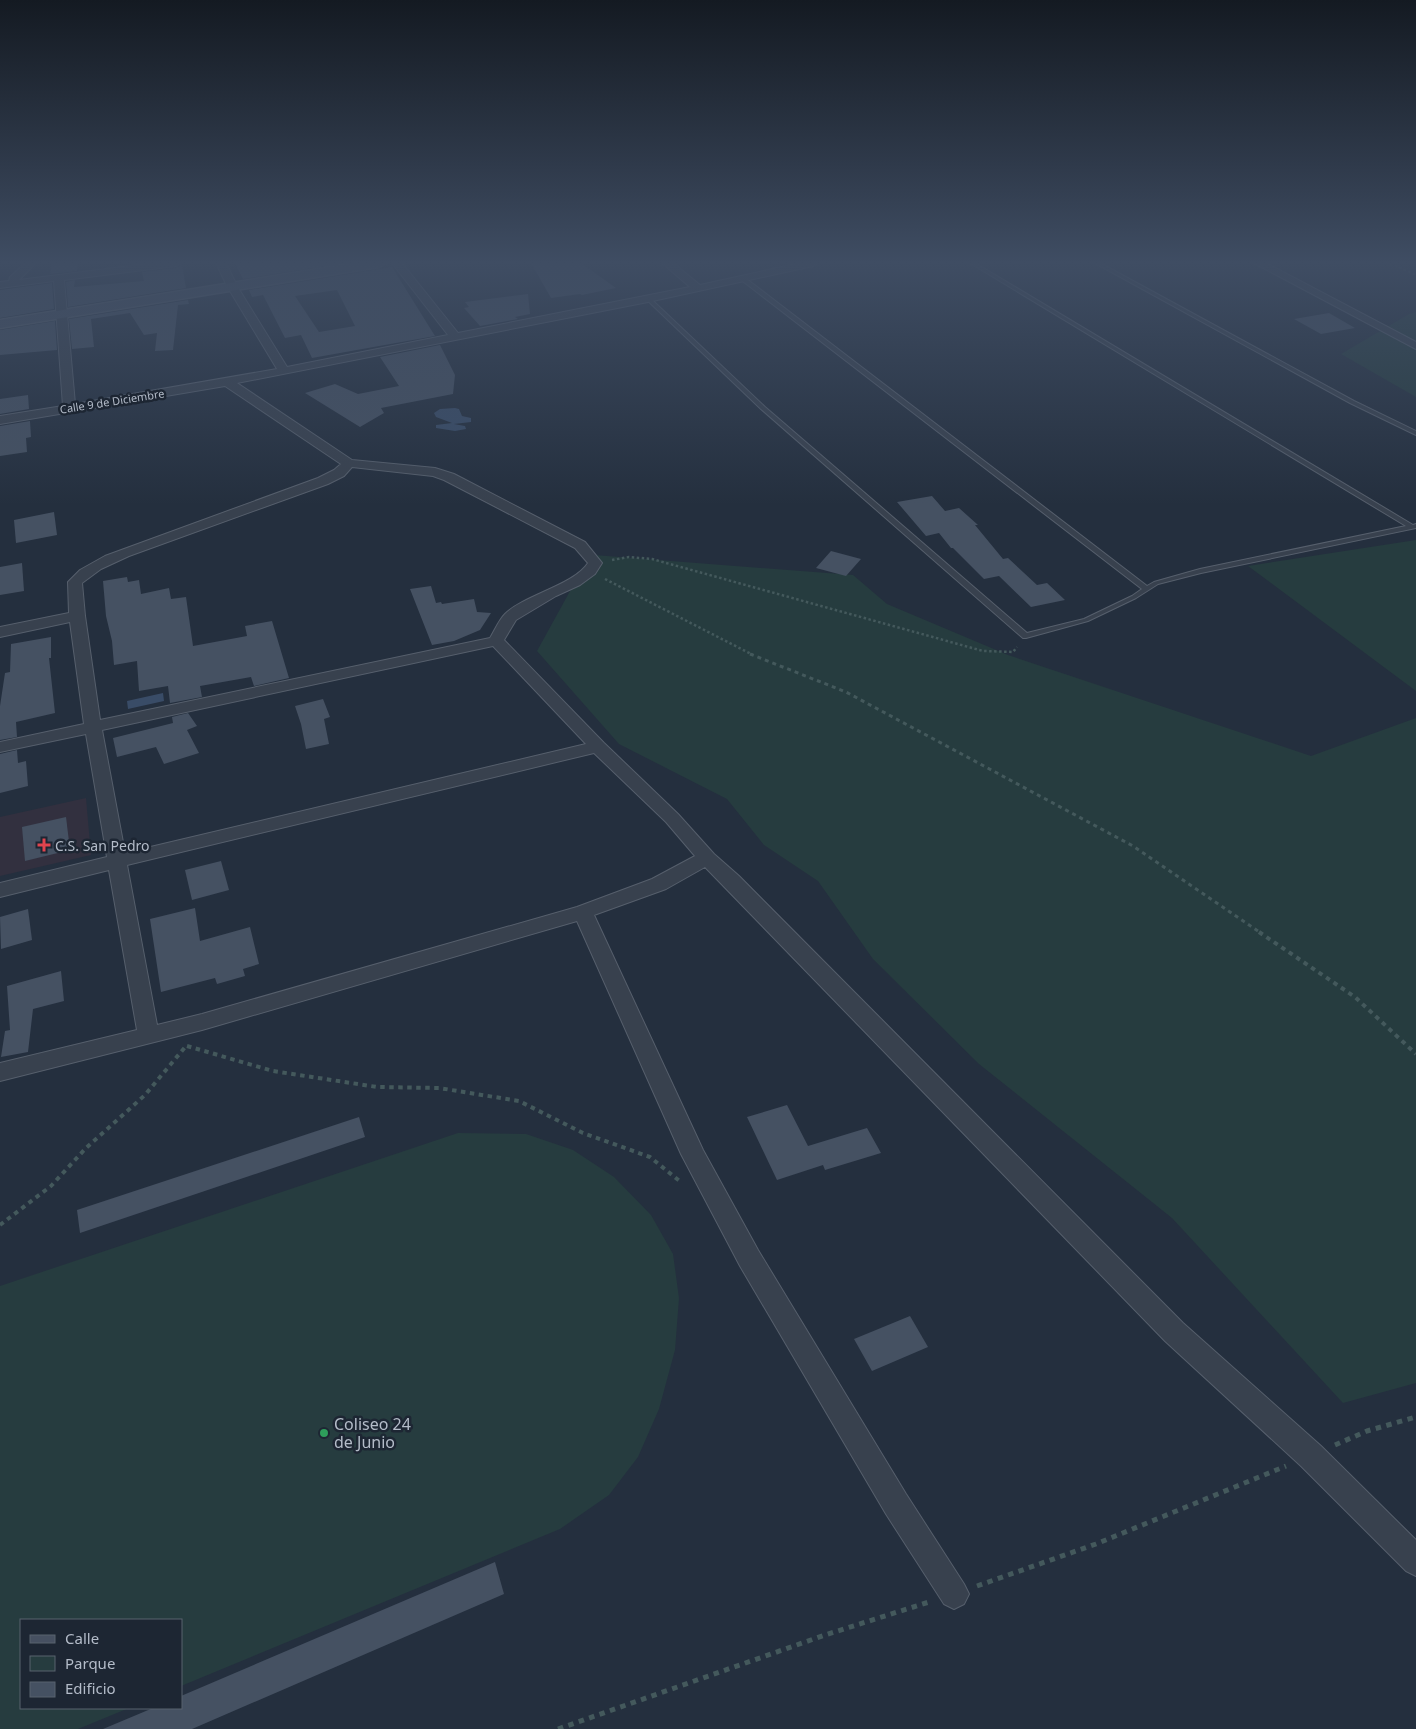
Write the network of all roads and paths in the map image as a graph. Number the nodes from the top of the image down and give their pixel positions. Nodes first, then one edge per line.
1 (65, 344) edge
2 (267, 344) edge
3 (425, 344) edge
4 (695, 344) edge
5 (828, 344) edge
6 (1106, 344) edge
7 (1245, 344) edge
8 (283, 370) junction
9 (227, 382) junction
10 (69, 408) junction
11 (0, 420) edge
12 (1416, 433) edge
13 (349, 463) junction
14 (1414, 527) edge
15 (593, 567) junction
16 (1147, 589) junction
17 (77, 616) junction
18 (0, 632) edge
19 (1026, 636) junction
20 (496, 641) junction
21 (93, 727) junction
22 (0, 747) edge
23 (598, 747) junction
24 (706, 858) junction
25 (118, 862) junction
26 (0, 890) edge
27 (583, 912) junction
28 (202, 1022) junction
29 (148, 1034) junction
30 (186, 1046) junction
31 (1416, 1054) edge
32 (0, 1072) edge
33 (686, 1186) dead end
34 (0, 1225) edge
35 (1416, 1417) edge
36 (1311, 1456) junction
37 (1416, 1561) edge
38 (954, 1594) junction
39 (558, 1729) edge

1 - 10 street
2 - 8 street
3 - 8 street, Calle 9 de Diciembre
4 - 19 lane
5 - 16 lane
6 - 14 lane
7 - 12 lane
8 - 9 street, Calle 9 de Diciembre
9 - 10 street, Calle 9 de Diciembre
9 - 13 street
10 - 11 street, Calle 9 de Diciembre
13 - 15 street
13 - 17 street
14 - 16 lane
15 - 19 path
15 - 20 street
15 - 31 path
16 - 19 lane
17 - 18 street
17 - 21 street
20 - 21 street
20 - 23 street
21 - 22 street
21 - 25 street
23 - 24 street
23 - 25 street
24 - 27 street
24 - 36 street
25 - 26 street
25 - 29 street
27 - 28 street
27 - 38 street
28 - 29 street
28 - 30 path
29 - 30 path
29 - 32 street
30 - 33 path
30 - 34 path
35 - 36 path
36 - 37 street
36 - 38 path
38 - 39 path

